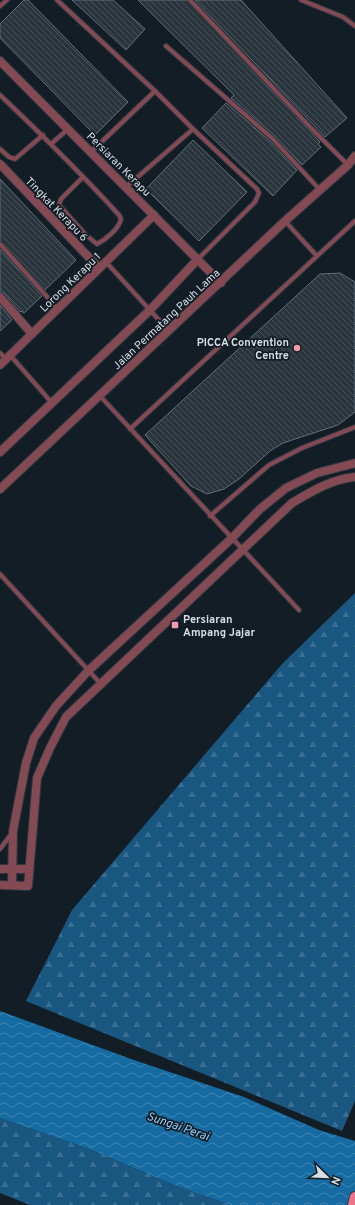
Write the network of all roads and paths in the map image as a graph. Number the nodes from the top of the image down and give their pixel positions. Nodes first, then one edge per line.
1 (6, 0) edge
2 (57, 0) edge
3 (190, 0) edge
4 (301, 0) edge
5 (0, 6) edge
6 (355, 26) edge
7 (166, 46) dead end
8 (0, 61) edge
9 (155, 91) junction
10 (0, 95) edge
11 (68, 129) junction
12 (192, 129) junction
13 (43, 135) junction
14 (51, 144) junction
15 (0, 149) edge
16 (91, 152) junction
17 (355, 156) edge
18 (0, 164) edge
19 (352, 164) edge
20 (83, 177) junction
21 (126, 187) junction
22 (320, 190) junction
23 (154, 215) junction
24 (285, 221) junction
25 (355, 221) edge
26 (0, 244) edge
27 (316, 255) junction
28 (198, 259) junction
29 (106, 262) junction
30 (99, 268) junction
31 (221, 283) junction
32 (0, 297) edge
33 (58, 309) junction
34 (150, 310) junction
35 (169, 332) junction
36 (32, 334) junction
37 (4, 358) edge
38 (100, 396) junction
39 (52, 403) junction
40 (355, 427) edge
41 (130, 429) junction
42 (0, 452) edge
43 (355, 463) edge
44 (355, 476) edge
45 (0, 489) edge
46 (210, 516) junction
47 (231, 539) junction
48 (242, 550) junction
49 (0, 574) edge
50 (298, 610) dead end
51 (88, 671) junction
52 (100, 684) junction
53 (13, 830) junction
54 (0, 848) edge
55 (0, 869) edge
56 (12, 869) junction
57 (29, 869) junction
58 (0, 885) edge
59 (12, 886) junction
60 (355, 1197) edge
61 (353, 1205) edge

1 - 5 lane
2 - 9 lane
3 - 19 lane
4 - 6 lane
7 - 22 lane
8 - 11 street, Persiaran Kerapu
9 - 12 lane
9 - 16 lane
10 - 13 lane
11 - 14 lane
11 - 16 street, Persiaran Kerapu
12 - 21 lane
12 - 28 lane
13 - 14 lane
13 - 15 lane
14 - 20 lane
16 - 21 street, Persiaran Kerapu
17 - 19 street, Jalan Permatang Pauh Lama
18 - 30 street, Tingkat Kerapu 6
19 - 22 street, Jalan Permatang Pauh Lama
20 - 20 lane
21 - 23 street, Persiaran Kerapu
22 - 24 street, Jalan Permatang Pauh Lama
23 - 28 street, Persiaran Kerapu
23 - 29 street, Lorong Kerapu 1
24 - 27 lane
24 - 31 street, Jalan Permatang Pauh Lama
25 - 27 lane
26 - 33 lane
27 - 41 lane
28 - 31 street, Persiaran Kerapu
28 - 34 street
29 - 30 street, Lorong Kerapu 1
29 - 34 lane
30 - 33 street, Lorong Kerapu 1
31 - 35 street, Jalan Permatang Pauh Lama
32 - 36 street
33 - 36 street, Lorong Kerapu 1
34 - 35 lane
34 - 39 street
35 - 38 street, Jalan Permatang Pauh Lama
36 - 37 street, Lorong Kerapu 1
37 - 39 lane
38 - 41 lane
38 - 45 street, Jalan Permatang Pauh Lama
39 - 42 street
40 - 46 lane
41 - 46 lane
43 - 47 street
44 - 48 street
46 - 47 lane
47 - 48 lane
47 - 51 street
48 - 50 lane
48 - 52 street
49 - 51 lane
51 - 52 lane
51 - 53 street
52 - 57 street
53 - 54 lane
53 - 56 street
55 - 56 street
56 - 57 street
56 - 59 street
57 - 59 street
58 - 59 street
60 - 61 main road

